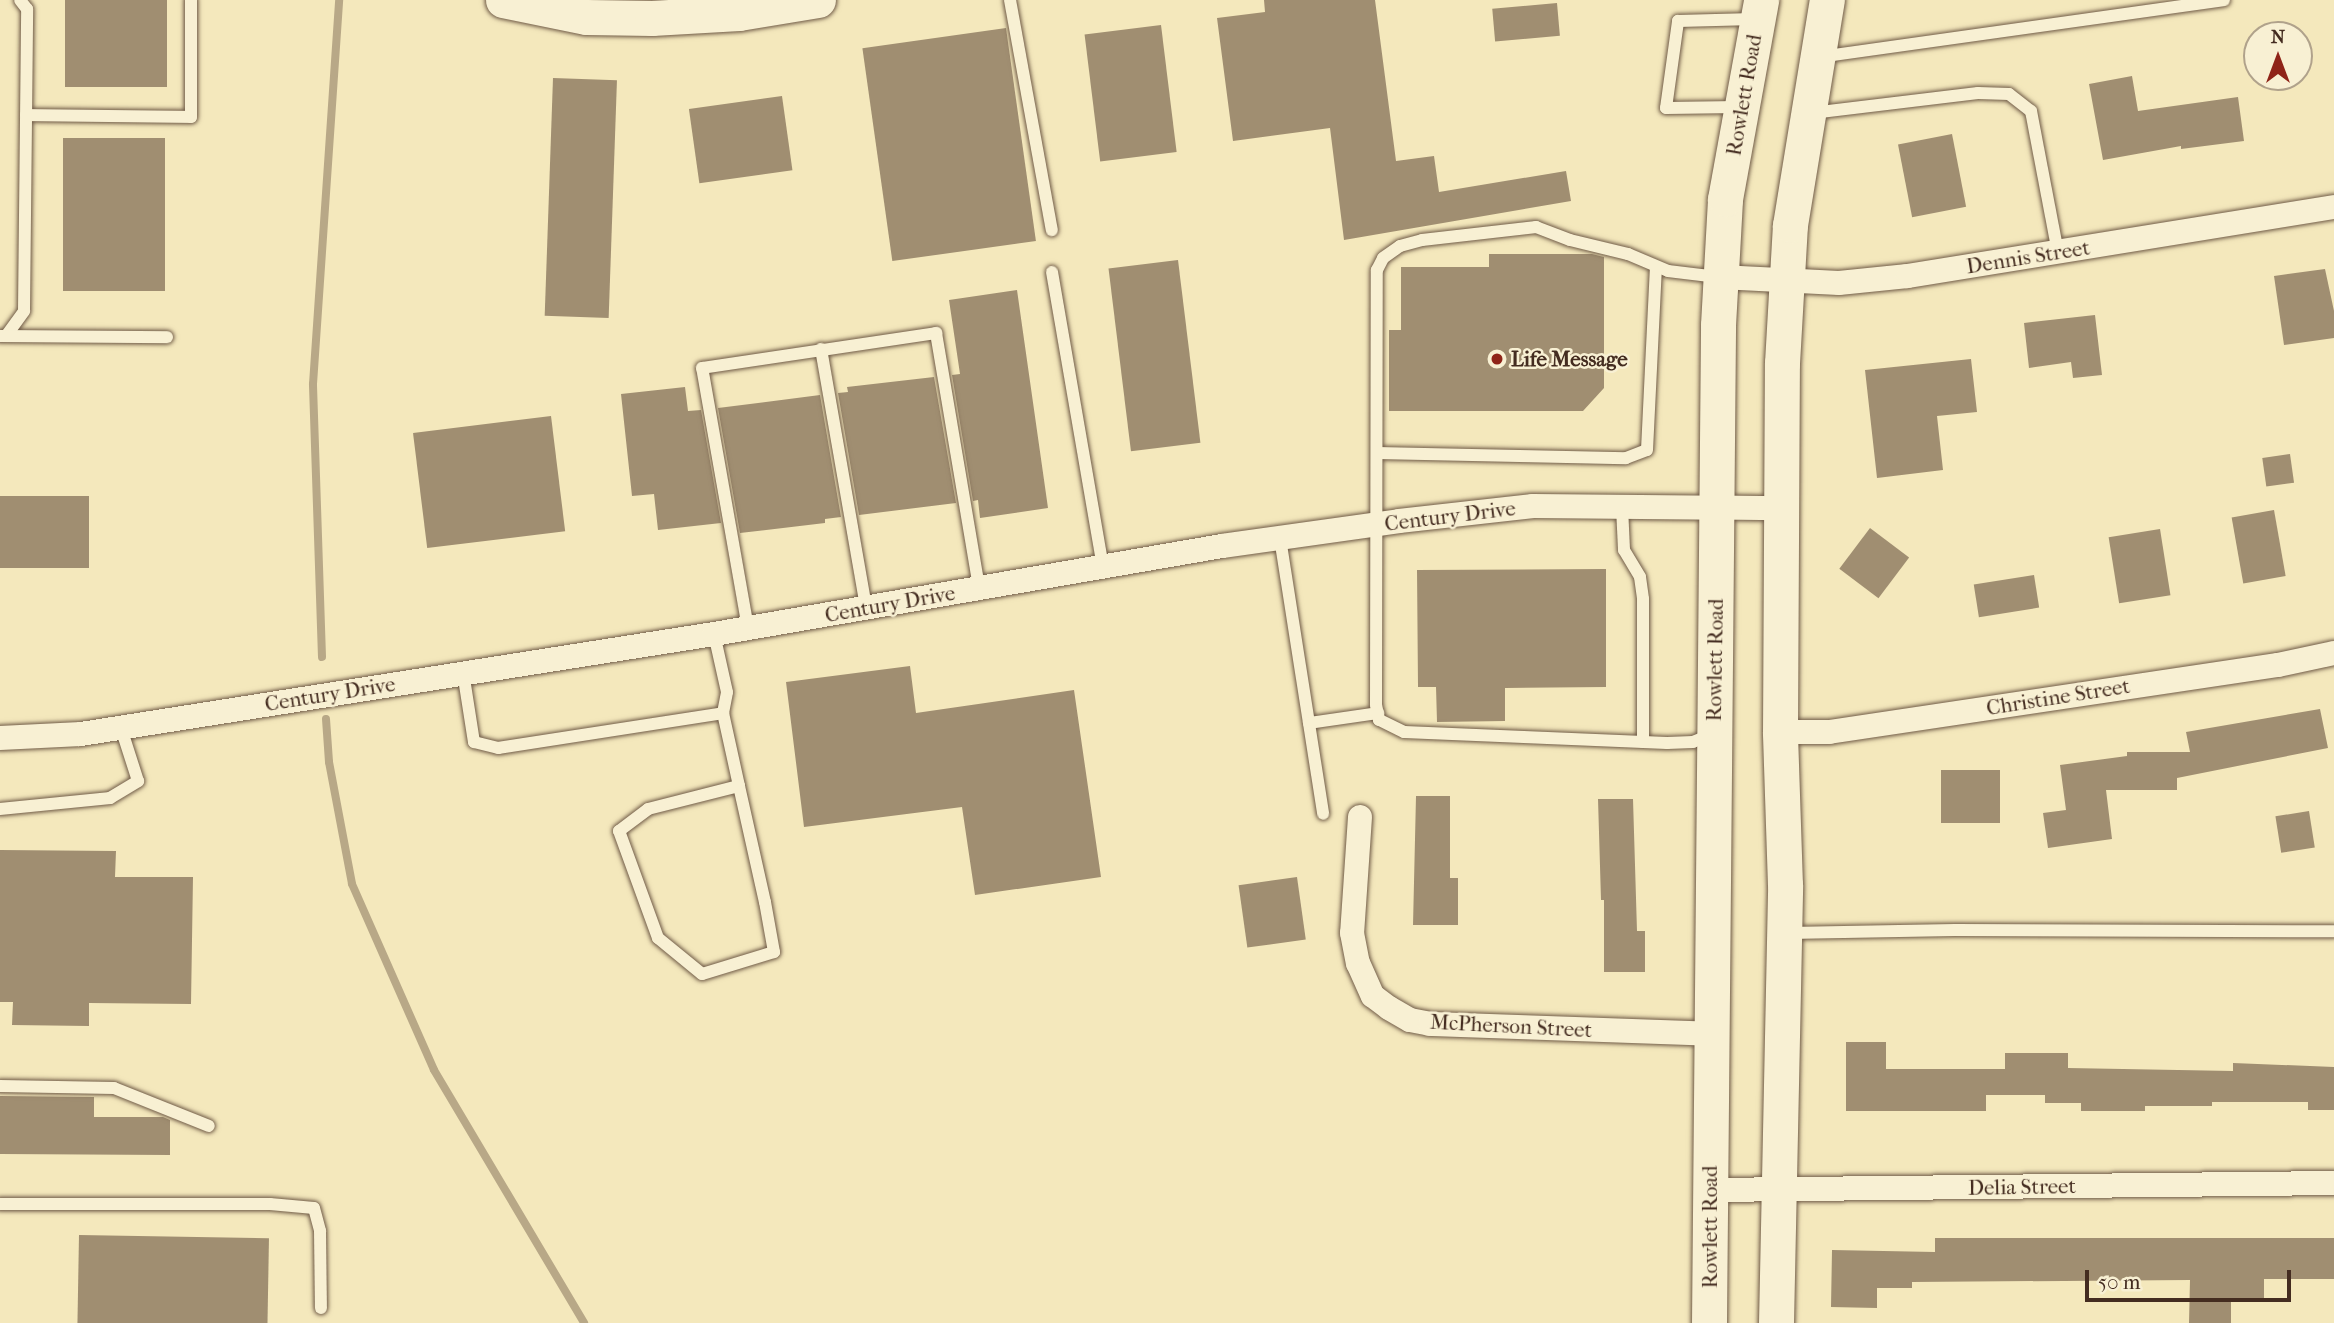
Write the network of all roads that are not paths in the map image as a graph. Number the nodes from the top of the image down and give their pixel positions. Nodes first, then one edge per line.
1 (39, 0) edge
2 (191, 0) edge
3 (503, 0) edge
4 (818, 0) edge
5 (1010, 0) edge
6 (1827, 0) edge
7 (2224, 0) edge
8 (24, 4) edge
9 (1760, 9) edge
10 (1819, 57) junction
11 (1742, 107) junction
12 (1808, 114) junction
13 (26, 115) junction
14 (2334, 207) edge
15 (1052, 230) dead end
16 (2058, 253) junction
17 (1656, 267) junction
18 (1052, 272) dead end
19 (1720, 277) junction
20 (1787, 281) junction
21 (3, 336) edge
22 (167, 337) dead end
23 (821, 349) junction
24 (1377, 453) junction
25 (1622, 506) junction
26 (1717, 507) junction
27 (1782, 508) junction
28 (1377, 524) junction
29 (1280, 538) junction
30 (1103, 567) junction
31 (979, 588) junction
32 (866, 608) junction
33 (748, 628) junction
34 (714, 634) junction
35 (2334, 653) edge
36 (463, 672) junction
37 (723, 713) junction
38 (1377, 713) junction
39 (1309, 723) junction
40 (121, 728) junction
41 (1780, 732) junction
42 (1713, 734) junction
43 (0, 738) edge
44 (1643, 742) junction
45 (739, 786) junction
46 (0, 809) edge
47 (1323, 814) dead end
48 (1360, 817) dead end
49 (2334, 931) edge
50 (1784, 933) junction
51 (1713, 1034) junction
52 (0, 1086) edge
53 (209, 1126) dead end
54 (2334, 1183) edge
55 (1710, 1190) junction
56 (1778, 1190) junction
57 (0, 1204) edge
58 (321, 1308) dead end
59 (1709, 1323) edge
60 (1776, 1323) edge

1 - 8 lane
2 - 13 lane
3 - 4 main road
5 - 15 lane
6 - 10 main road
7 - 10 lane
8 - 13 lane
9 - 11 main road, Rowlett Road
9 - 11 lane
10 - 12 main road
11 - 19 main road, Rowlett Road
12 - 16 lane
12 - 20 main road
13 - 21 lane
14 - 16 street, Dennis Street
16 - 20 street, Dennis Street
17 - 19 lane
17 - 24 lane
17 - 24 lane
18 - 30 lane
19 - 20 street, Dennis Street
19 - 26 main road, Rowlett Road
20 - 27 main road
21 - 22 lane
23 - 31 lane
23 - 32 lane
23 - 33 lane
24 - 28 lane
25 - 26 street, Century Drive
25 - 28 street, Century Drive
25 - 44 lane
26 - 27 street, Century Drive
26 - 42 main road, Rowlett Road
27 - 41 main road
28 - 29 street, Century Drive
28 - 38 lane
29 - 30 street, Century Drive
29 - 39 lane
30 - 31 street, Century Drive
31 - 32 street, Century Drive
32 - 33 street, Century Drive
33 - 34 street, Century Drive
34 - 36 street, Century Drive
34 - 37 lane
35 - 41 street, Christine Street
36 - 37 lane
36 - 40 street, Century Drive
37 - 45 lane
38 - 39 lane
38 - 44 lane
39 - 47 lane
40 - 43 street, Century Drive
40 - 46 lane
41 - 50 main road
42 - 44 lane
42 - 51 main road, Rowlett Road
45 - 45 lane
48 - 51 street, McPherson Street
49 - 50 lane
50 - 56 main road
51 - 55 main road, Rowlett Road
52 - 53 lane
54 - 56 street, Delia Street
55 - 56 street, Delia Street
55 - 59 main road, Rowlett Road
56 - 60 main road
57 - 58 lane

